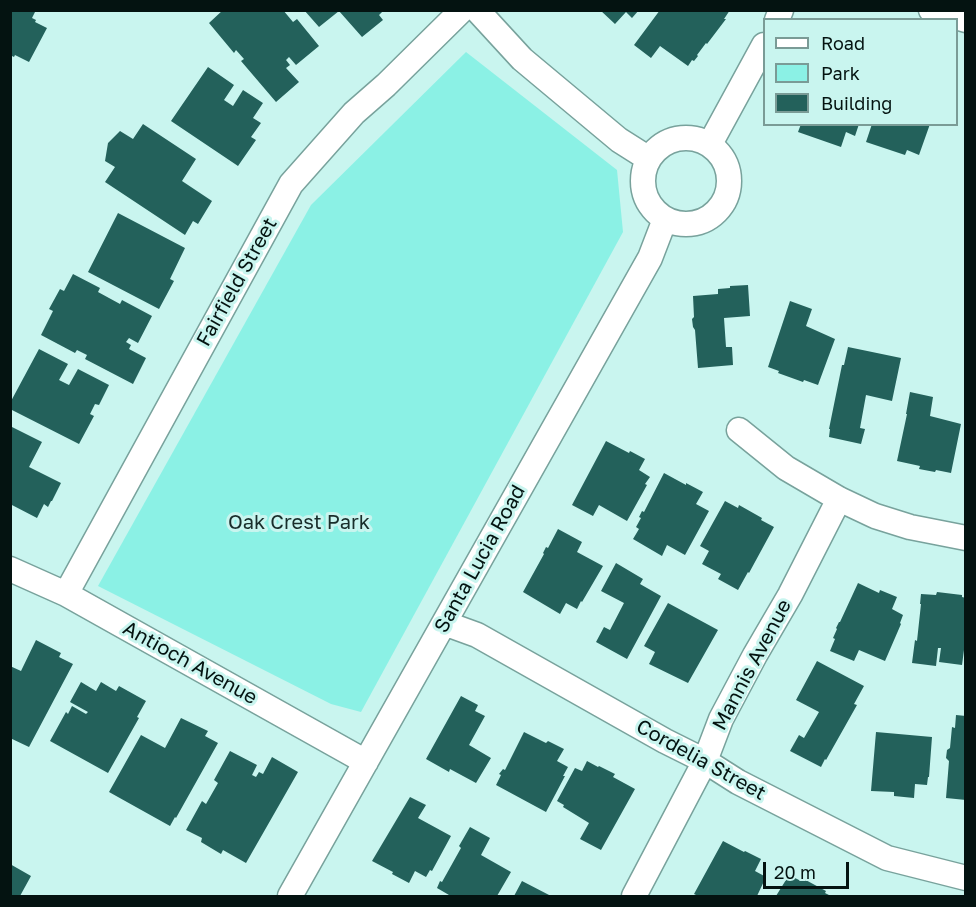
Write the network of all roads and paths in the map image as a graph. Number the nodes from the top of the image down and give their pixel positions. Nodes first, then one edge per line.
1 (462, 10) edge
2 (477, 10) edge
3 (931, 10) edge
4 (966, 20) edge
5 (763, 49) edge
6 (710, 144) junction
7 (649, 159) junction
8 (665, 219) junction
9 (739, 430) dead end
10 (839, 499) junction
11 (966, 538) edge
12 (10, 569) edge
13 (66, 594) junction
14 (444, 623) junction
15 (705, 761) junction
16 (366, 762) junction
17 (966, 878) edge
18 (290, 897) edge
19 (634, 897) edge

1 - 13 street, Fairfield Street
2 - 7 street
3 - 4 street
5 - 6 street
6 - 7 street
6 - 8 street
7 - 8 street
8 - 14 street, Santa Lucia Road
9 - 10 street
10 - 11 street
10 - 15 street, Mannis Avenue
12 - 13 street, Antioch Avenue
13 - 16 street, Antioch Avenue
14 - 15 street, Cordelia Street
14 - 16 street, Santa Lucia Road
15 - 17 street, Cordelia Street
15 - 19 street, Mannis Avenue
16 - 18 street, Santa Lucia Road

